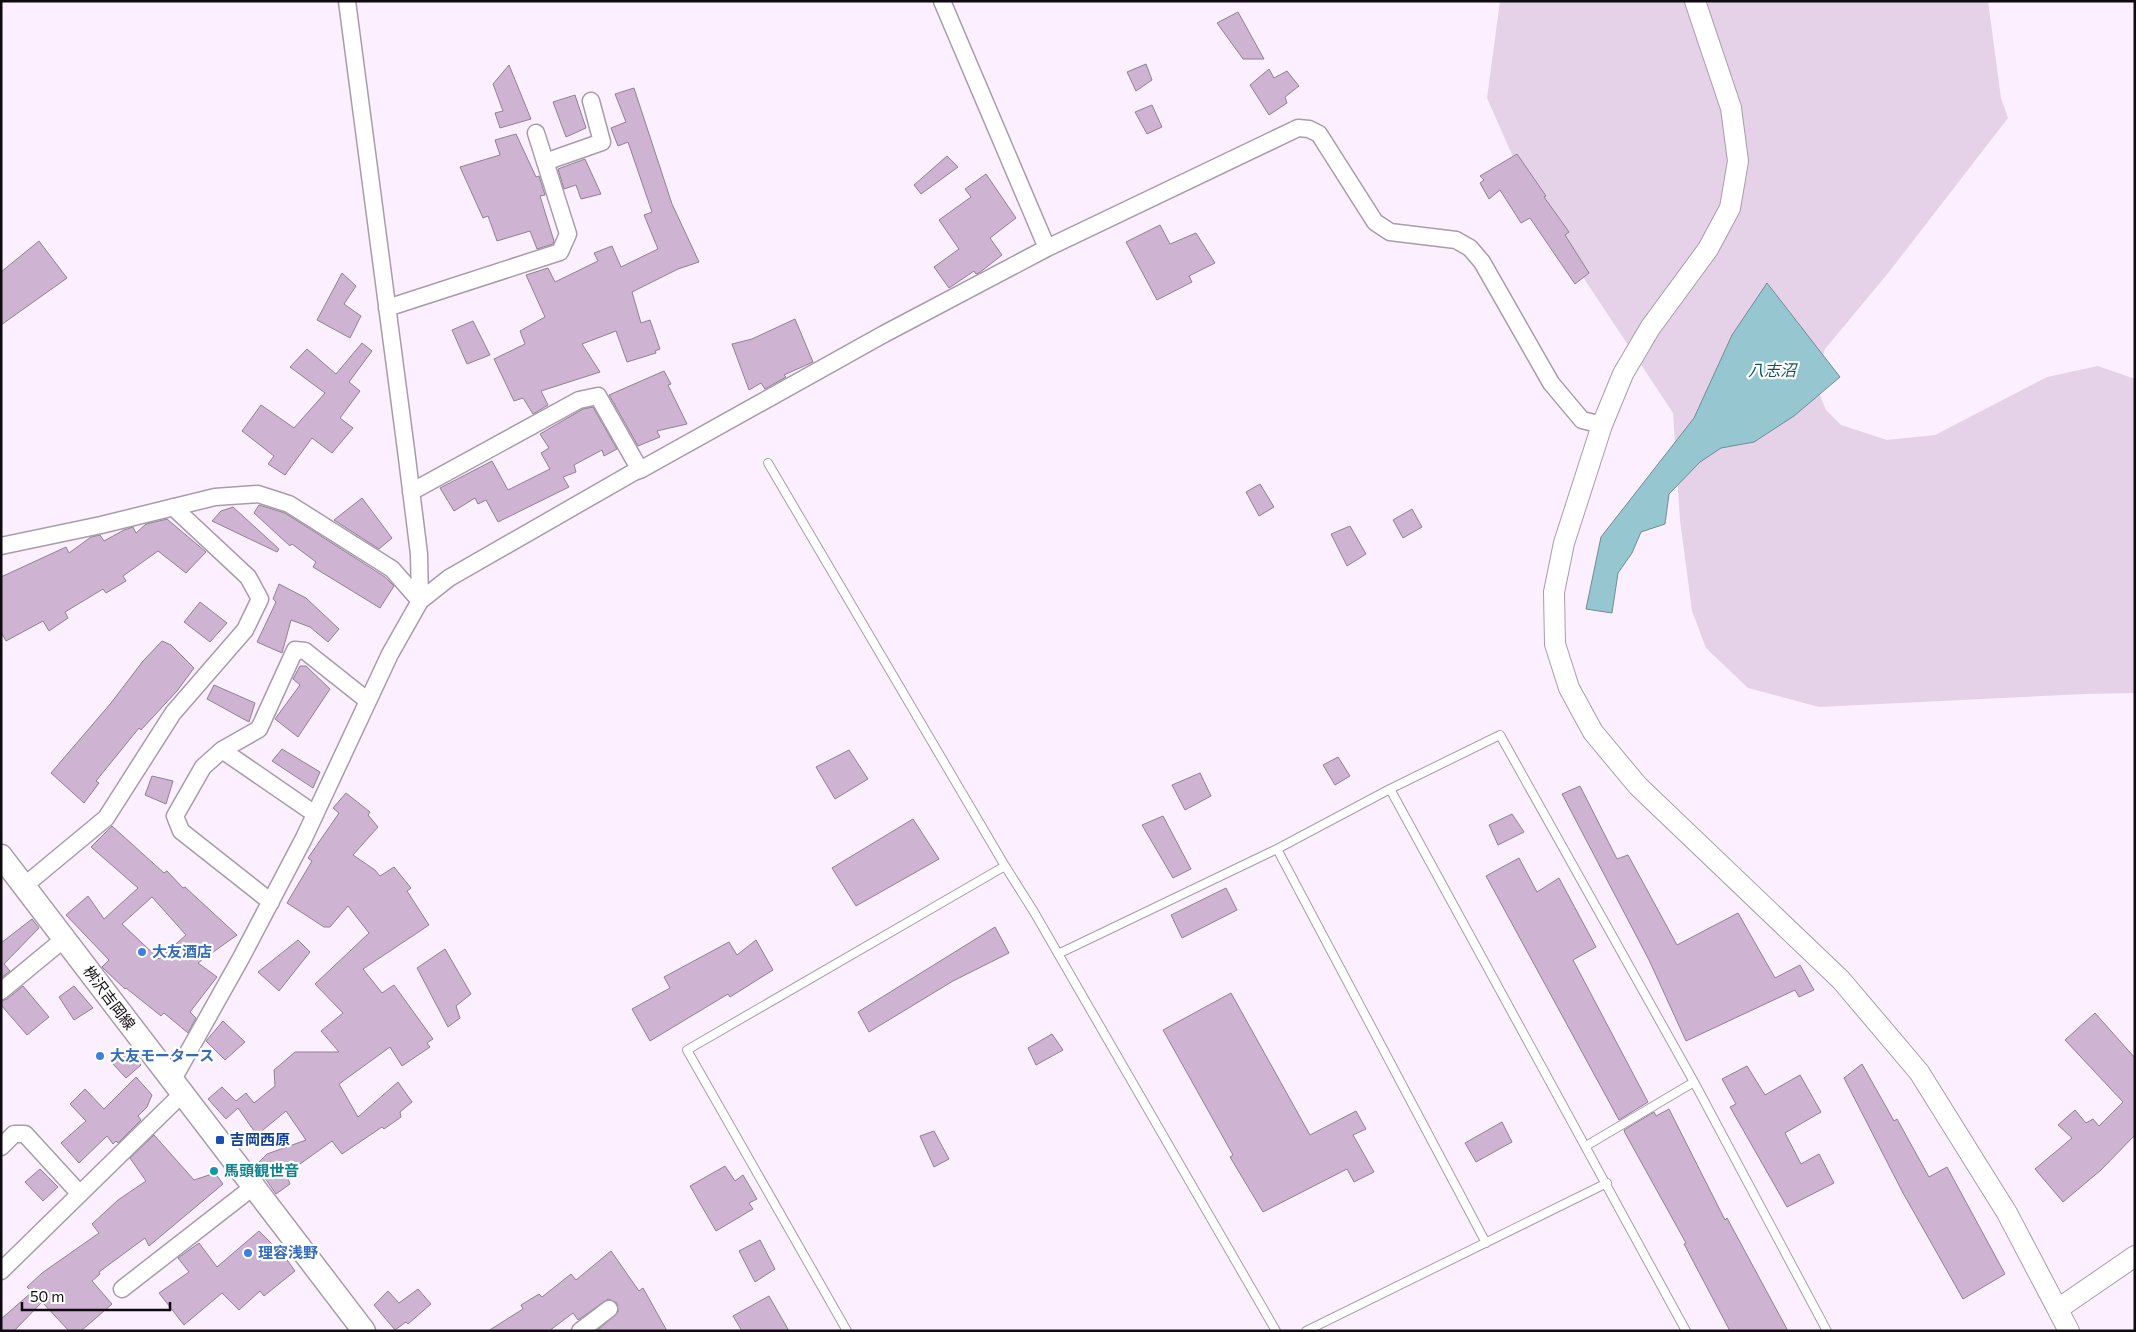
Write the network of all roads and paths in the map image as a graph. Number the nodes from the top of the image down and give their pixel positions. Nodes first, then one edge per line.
1 (347, 1) edge
2 (942, 1) edge
3 (1695, 1) edge
4 (591, 102) dead end
5 (536, 133) dead end
6 (545, 162) junction
7 (1047, 248) junction
8 (387, 308) junction
9 (1602, 425) junction
10 (768, 463) dead end
11 (640, 470) junction
12 (411, 492) junction
13 (173, 507) junction
14 (1, 546) edge
15 (420, 601) junction
16 (368, 701) junction
17 (222, 750) junction
18 (1390, 789) junction
19 (315, 814) junction
20 (1277, 849) junction
21 (1, 856) edge
22 (1005, 866) junction
23 (24, 886) junction
24 (271, 902) junction
25 (64, 938) junction
26 (1058, 954) junction
27 (1, 991) edge
28 (1694, 1082) junction
29 (177, 1088) junction
30 (1586, 1146) junction
31 (1, 1147) edge
32 (1607, 1183) junction
33 (253, 1187) junction
34 (80, 1194) junction
35 (1486, 1243) junction
36 (2135, 1256) edge
37 (1, 1271) edge
38 (122, 1289) dead end
39 (610, 1309) dead end
40 (2058, 1309) junction
41 (364, 1331) edge
42 (580, 1331) edge
43 (847, 1331) edge
44 (1276, 1331) edge
45 (1306, 1331) edge
46 (1686, 1331) edge
47 (1827, 1331) edge
48 (2069, 1331) edge

1 - 8 street
2 - 7 street
3 - 9 street
4 - 6 street
5 - 6 street
6 - 8 street
7 - 9 street
7 - 11 street
8 - 12 street
9 - 40 street
10 - 22 lane
11 - 12 street
11 - 15 street
12 - 15 street
13 - 14 street
13 - 15 street
13 - 23 street
15 - 16 street
16 - 17 street
16 - 19 street
17 - 19 street
17 - 24 street
18 - 20 lane
18 - 28 lane
18 - 30 lane
19 - 24 street
20 - 26 lane
20 - 35 lane
21 - 23 main road, 桝沢吉岡線
22 - 26 lane
22 - 43 lane
23 - 25 main road, 桝沢吉岡線
24 - 29 street
25 - 27 street
25 - 29 main road, 桝沢吉岡線
26 - 44 lane
28 - 30 lane
28 - 47 lane
29 - 33 main road, 桝沢吉岡線
29 - 34 street
30 - 32 lane
31 - 34 street
32 - 35 lane
32 - 46 lane
33 - 38 street
33 - 41 main road, 桝沢吉岡線
34 - 37 street
35 - 45 lane
36 - 40 street
39 - 42 street
40 - 48 street

